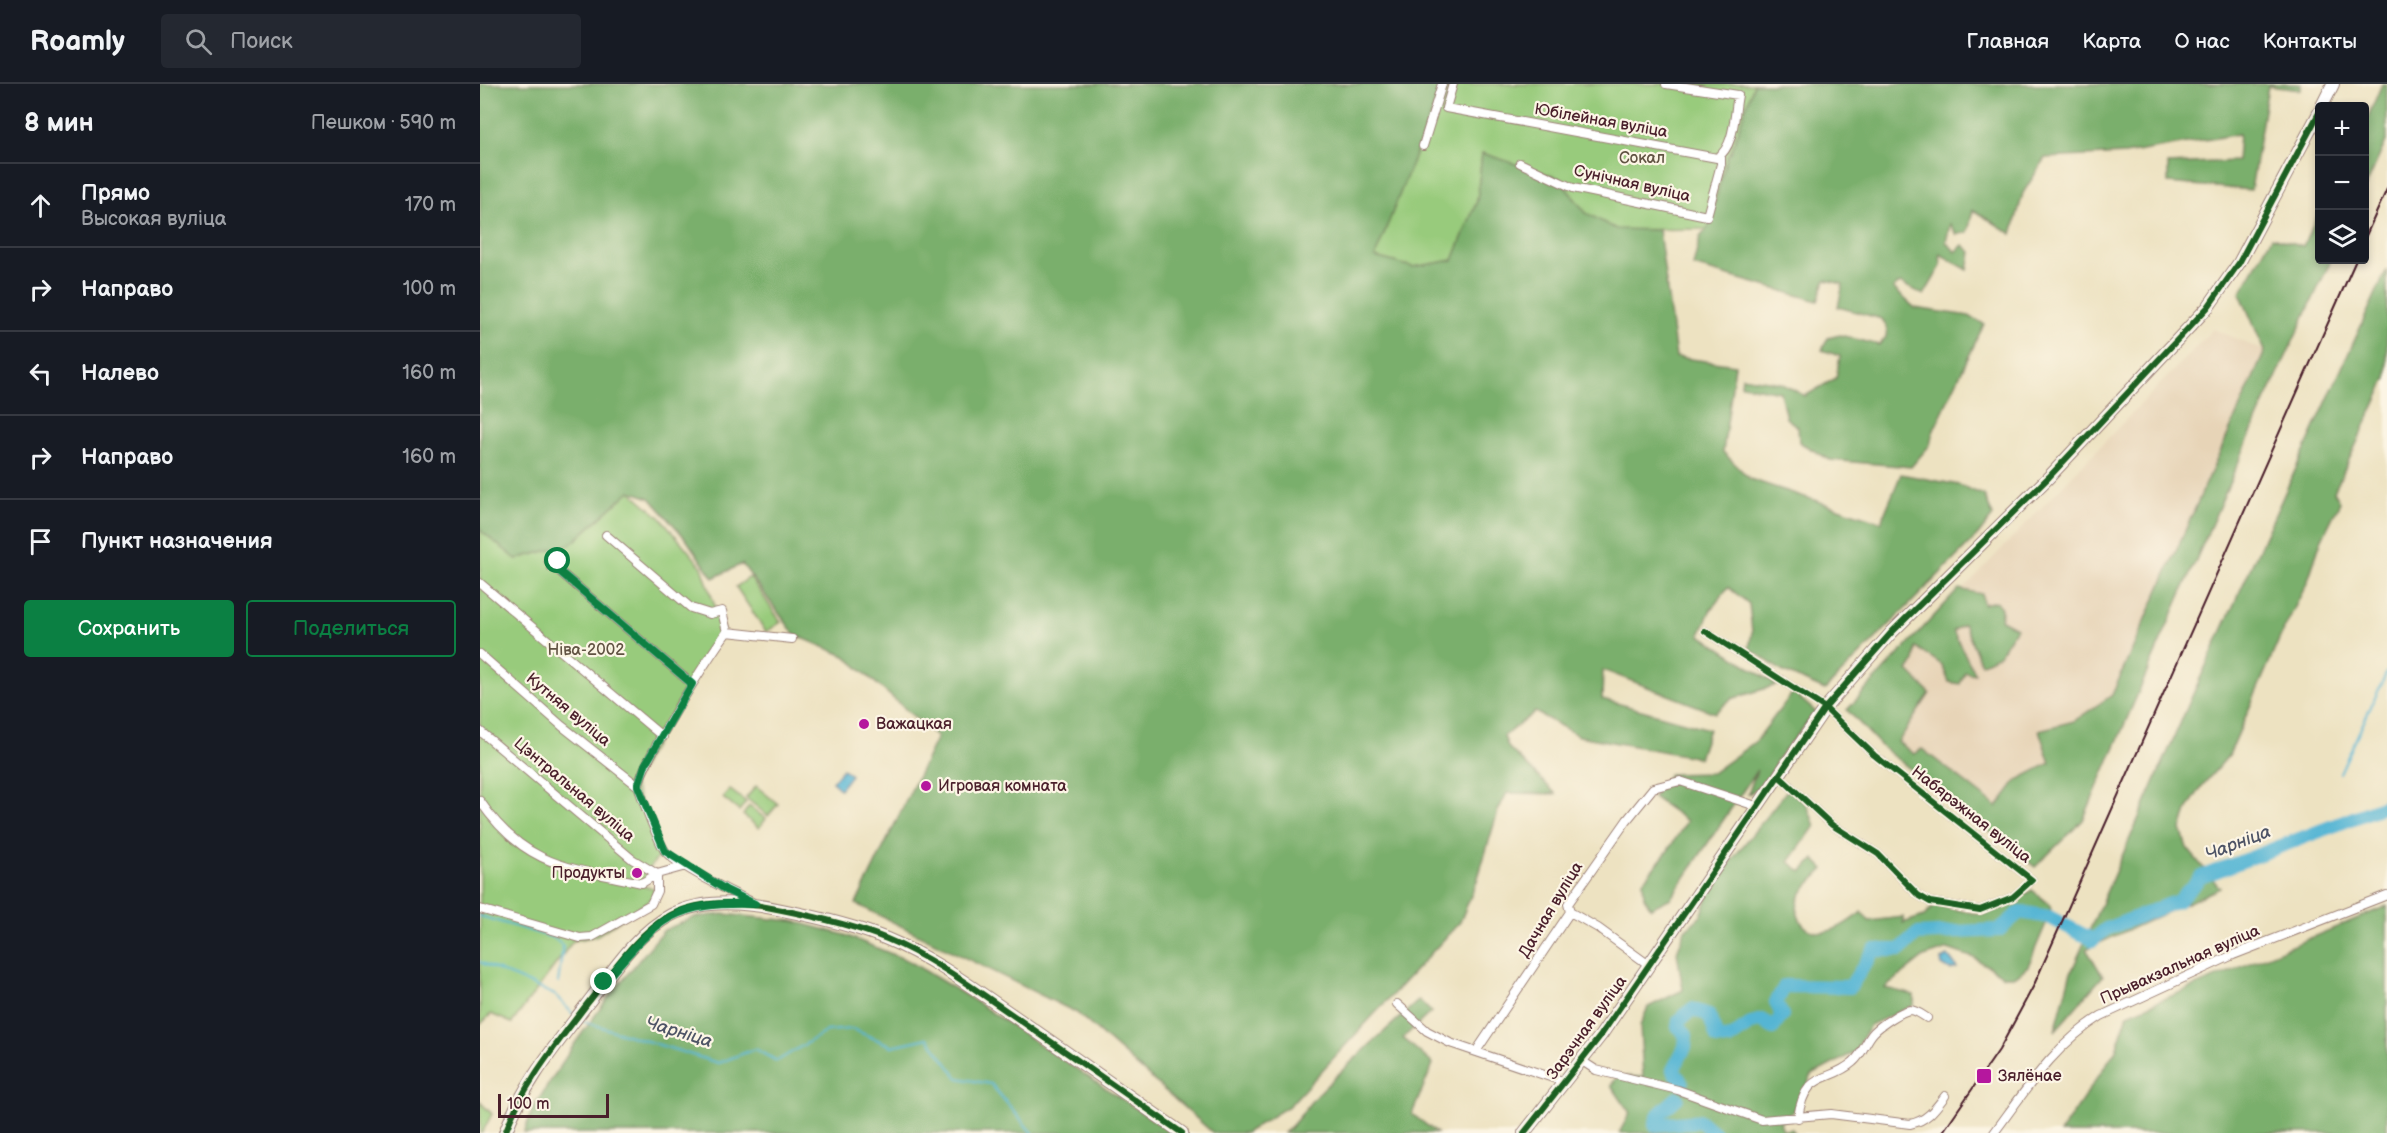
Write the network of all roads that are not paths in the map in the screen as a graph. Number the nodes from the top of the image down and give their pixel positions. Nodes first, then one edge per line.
1 (1442, 84) edge
2 (1453, 84) edge
3 (1666, 84) edge
4 (2333, 84) edge
5 (2324, 102) edge
6 (2315, 119) edge
7 (1423, 146) dead end
8 (1719, 156) junction
9 (1520, 163) dead end
10 (606, 535) dead end
11 (559, 571) dead end
12 (480, 583) edge
13 (1705, 631) dead end
14 (726, 632) junction
15 (792, 639) dead end
16 (480, 654) edge
17 (692, 684) junction
18 (1825, 708) junction
19 (480, 731) edge
20 (663, 737) junction
21 (1780, 777) junction
22 (638, 786) junction
23 (480, 801) edge
24 (1759, 807) junction
25 (686, 866) junction
26 (653, 872) junction
27 (2387, 896) edge
28 (755, 904) junction
29 (480, 909) edge
30 (1570, 912) junction
31 (1649, 965) junction
32 (1397, 1004) dead end
33 (1927, 1018) dead end
34 (1477, 1050) junction
35 (1582, 1061) junction
36 (1565, 1082) junction
37 (1945, 1096) dead end
38 (1798, 1118) junction
39 (505, 1133) edge
40 (1182, 1133) edge
41 (1524, 1133) edge
42 (1994, 1133) edge

1 - 7 street
2 - 8 street, Юбілейная вуліца
3 - 8 street
4 - 5 street
6 - 18 street, Зарэчная вуліца
8 - 9 street, Сунічная вуліца
10 - 14 street
11 - 17 street
12 - 20 street
13 - 18 street, Набярэжная вуліца
14 - 15 street
14 - 17 street
16 - 22 street, Кутняя вуліца
17 - 20 street
18 - 21 street, Зарэчная вуліца
18 - 21 street, Набярэжная вуліца
19 - 26 street, Цэнтральная вуліца
20 - 22 street
21 - 24 street, Зарэчная вуліца
22 - 25 street
23 - 26 street
24 - 30 street, Дачная вуліца
24 - 31 street, Зарэчная вуліца
25 - 26 street
25 - 28 street
26 - 29 street
27 - 42 street, Прывакзальная вуліца
28 - 39 street
28 - 40 street
30 - 31 street
30 - 34 street, Дачная вуліца
31 - 35 street, Зарэчная вуліца
32 - 34 street
33 - 38 street
34 - 36 street
35 - 36 street, Зарэчная вуліца
35 - 38 street
36 - 41 street, Зарэчная вуліца
37 - 38 street

